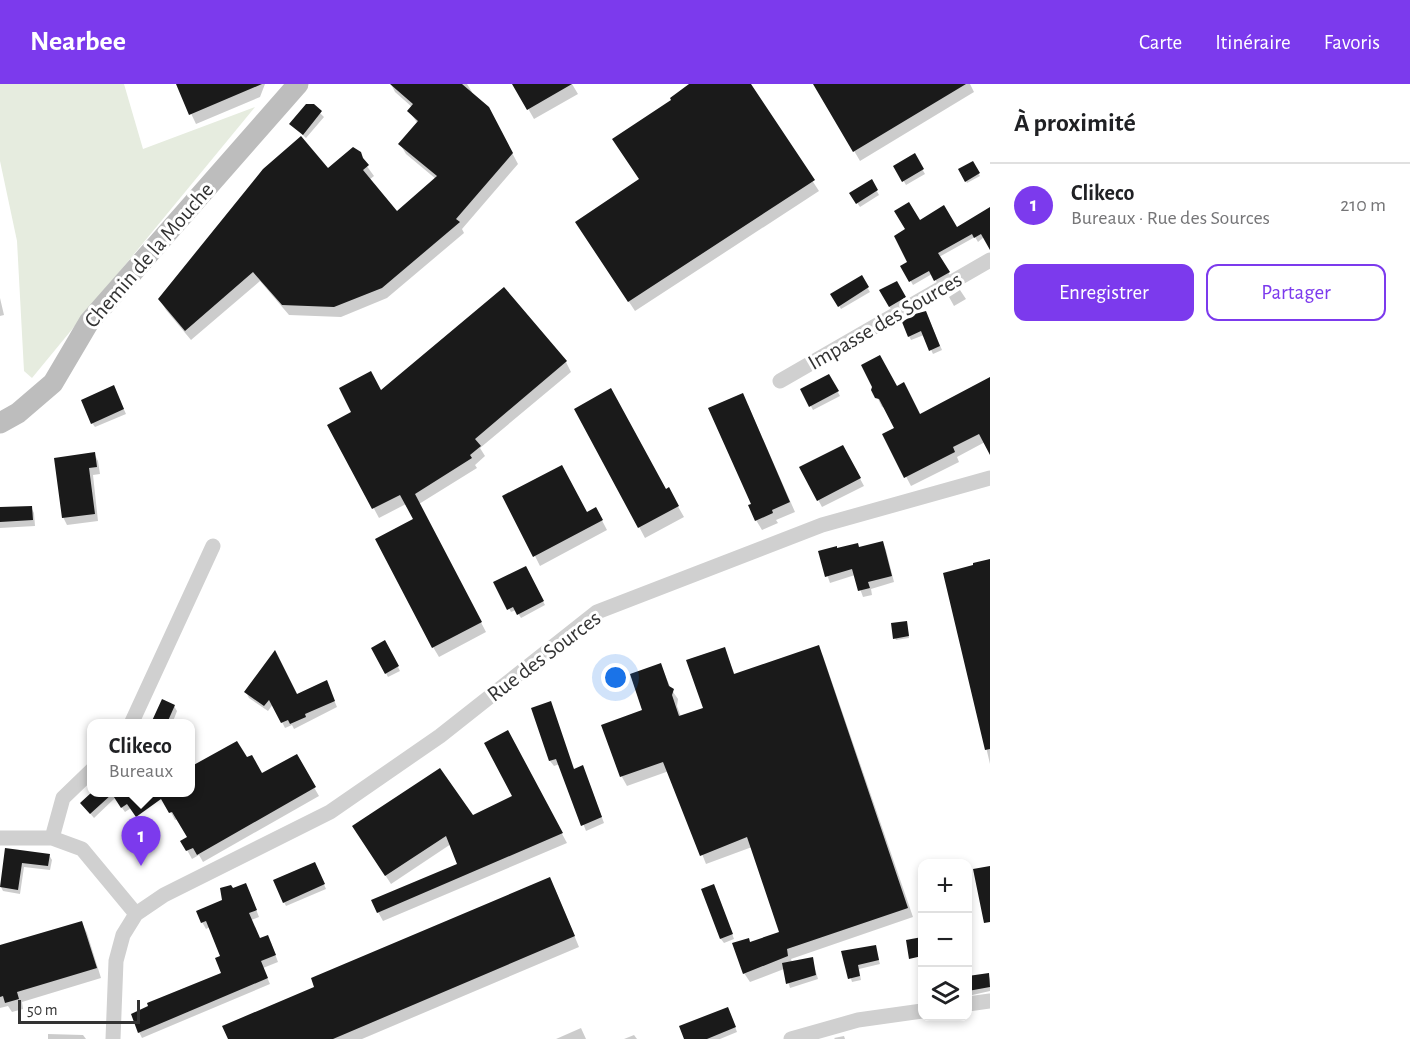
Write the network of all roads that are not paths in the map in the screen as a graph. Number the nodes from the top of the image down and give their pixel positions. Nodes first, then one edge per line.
1 (298, 84) edge
2 (990, 260) edge
3 (780, 381) dead end
4 (0, 423) edge
5 (990, 478) edge
6 (213, 546) dead end
7 (133, 719) edge
8 (87, 775) edge
9 (0, 838) edge
10 (52, 838) junction
11 (136, 914) junction
12 (990, 1001) edge
13 (972, 1003) edge
14 (918, 1012) edge
15 (113, 1039) edge
16 (791, 1039) edge

1 - 4 street, Chemin de la Mouche
2 - 3 street, Impasse des Sources
5 - 11 street, Rue des Sources
6 - 7 street
8 - 10 street
9 - 10 street
10 - 11 street
11 - 15 street, Rue des Sources
12 - 13 street
14 - 16 street

